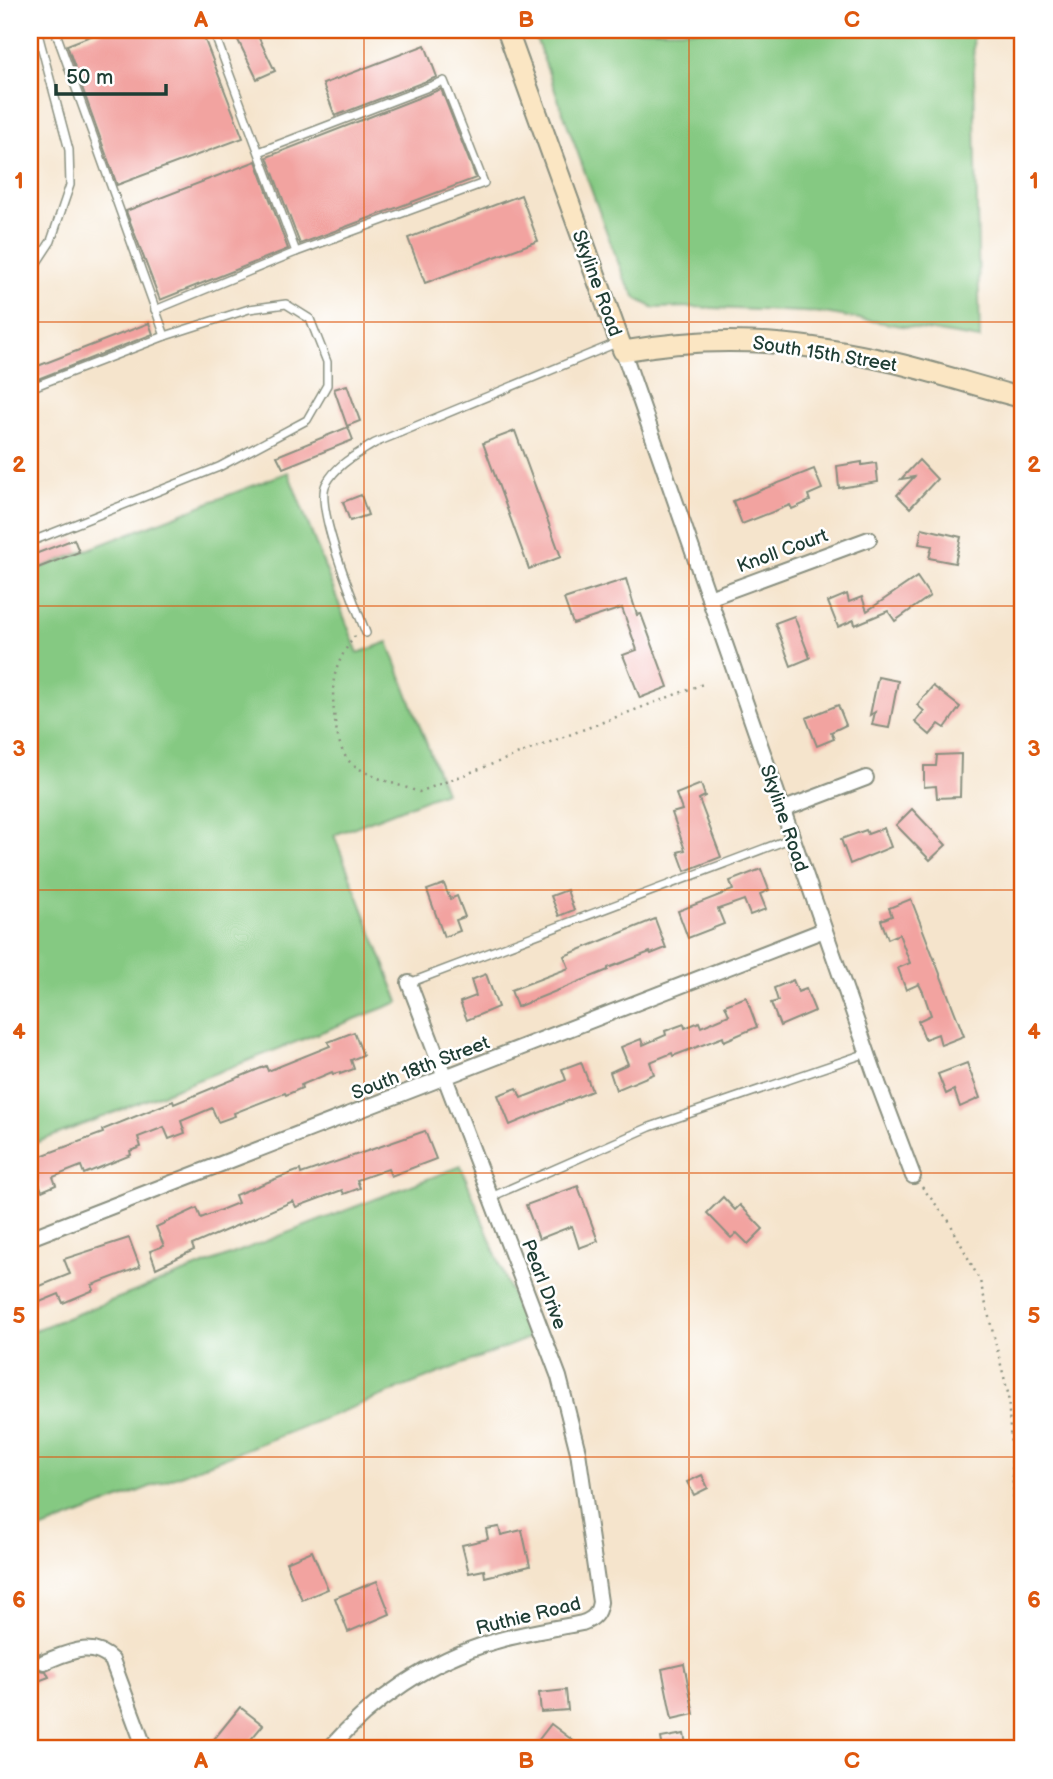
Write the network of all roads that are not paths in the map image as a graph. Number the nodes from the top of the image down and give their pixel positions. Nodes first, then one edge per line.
1 (37, 30) edge
2 (55, 30) edge
3 (213, 30) edge
4 (507, 30) edge
5 (259, 152) junction
6 (296, 252) junction
7 (30, 273) edge
8 (155, 310) junction
9 (164, 336) junction
10 (621, 346) junction
11 (30, 388) edge
12 (1019, 397) edge
13 (869, 539) dead end
14 (30, 542) edge
15 (709, 598) junction
16 (366, 634) dead end
17 (866, 778) dead end
18 (782, 810) junction
19 (792, 838) junction
20 (824, 930) junction
21 (409, 983) joint
22 (867, 1053) junction
23 (445, 1078) junction
24 (913, 1177) road end
25 (491, 1197) junction
26 (30, 1238) edge
27 (598, 1611) joint
28 (44, 1662) dead end
29 (145, 1749) edge
30 (329, 1749) edge

1 - 7 lane
2 - 8 lane
3 - 5 lane
4 - 10 main road, Skyline Road
5 - 6 lane
5 - 6 lane
6 - 8 lane
8 - 9 lane
9 - 11 lane
9 - 14 lane
10 - 12 main road, South 15th Street
10 - 15 street, Skyline Road
10 - 16 lane
13 - 15 street, Knoll Court
15 - 18 street, Skyline Road
17 - 18 street
18 - 19 street, Skyline Road
19 - 20 street, Skyline Road
19 - 21 lane
20 - 22 street, Skyline Road
20 - 23 street, South 18th Street
21 - 23 street, Pearl Drive
22 - 24 street, Skyline Road
22 - 25 lane
23 - 25 street, Pearl Drive
23 - 26 street, South 18th Street
25 - 27 street, Pearl Drive
27 - 30 street, Ruthie Road
28 - 29 street

